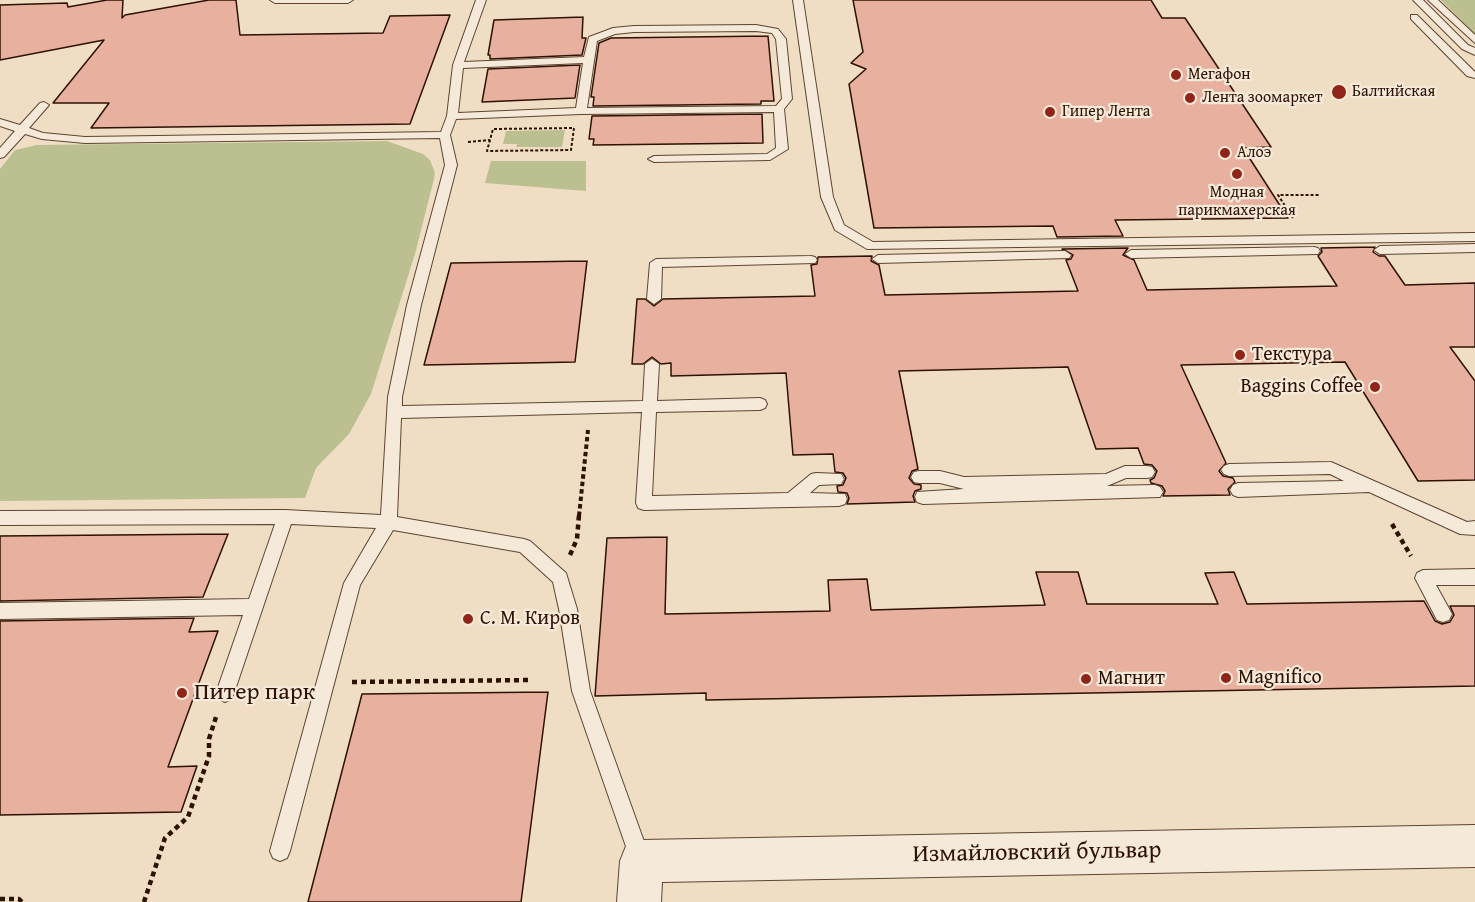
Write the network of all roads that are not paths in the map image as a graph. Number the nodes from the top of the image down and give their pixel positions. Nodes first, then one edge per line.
1 (275, 0) edge
2 (348, 0) edge
3 (481, 0) edge
4 (798, 0) edge
5 (1418, 0) edge
6 (1433, 0) edge
7 (1435, 17) junction
8 (1475, 40) edge
9 (1475, 51) edge
10 (589, 60) junction
11 (458, 65) junction
12 (1475, 75) edge
13 (44, 105) dead end
14 (778, 109) junction
15 (581, 111) junction
16 (452, 116) junction
17 (0, 122) edge
18 (22, 129) junction
19 (445, 135) junction
20 (0, 155) edge
21 (654, 159) dead end
22 (1475, 237) edge
23 (1475, 248) edge
24 (1380, 250) dead end
25 (1314, 251) dead end
26 (1131, 254) dead end
27 (1065, 255) dead end
28 (878, 259) dead end
29 (811, 260) dead end
30 (654, 299) dead end
31 (652, 364) dead end
32 (760, 404) dead end
33 (650, 406) junction
34 (396, 412) junction
35 (1229, 470) dead end
36 (1147, 472) dead end
37 (919, 477) dead end
38 (836, 479) dead end
39 (1372, 487) junction
40 (1238, 490) dead end
41 (1155, 492) dead end
42 (923, 497) dead end
43 (791, 500) junction
44 (839, 500) dead end
45 (285, 517) junction
46 (0, 518) edge
47 (389, 522) junction
48 (1475, 528) edge
49 (1475, 577) edge
50 (255, 607) junction
51 (0, 611) edge
52 (1443, 614) dead end
53 (225, 693) road end
54 (1475, 846) edge
55 (280, 851) dead end
56 (640, 881) edge

1 - 2 lane
3 - 11 lane
4 - 22 lane
5 - 7 lane
6 - 8 lane
7 - 9 lane
7 - 12 lane
10 - 11 lane
10 - 14 lane
10 - 15 lane
11 - 16 lane
13 - 18 lane
14 - 15 lane
14 - 21 lane
15 - 16 lane
16 - 19 lane
17 - 18 lane
18 - 19 lane
18 - 20 lane
19 - 34 lane
23 - 24 lane
25 - 26 lane
27 - 28 lane
29 - 30 lane
31 - 33 lane
32 - 33 lane
33 - 34 lane
33 - 43 lane
34 - 47 lane
35 - 39 lane
36 - 37 lane
38 - 43 lane
39 - 40 lane
39 - 48 lane
41 - 42 lane
43 - 44 lane
45 - 46 lane
45 - 47 lane
45 - 50 lane
47 - 55 lane
47 - 56 lane
49 - 52 lane
50 - 51 lane
50 - 53 lane
54 - 56 street, Измайловский бульвар

